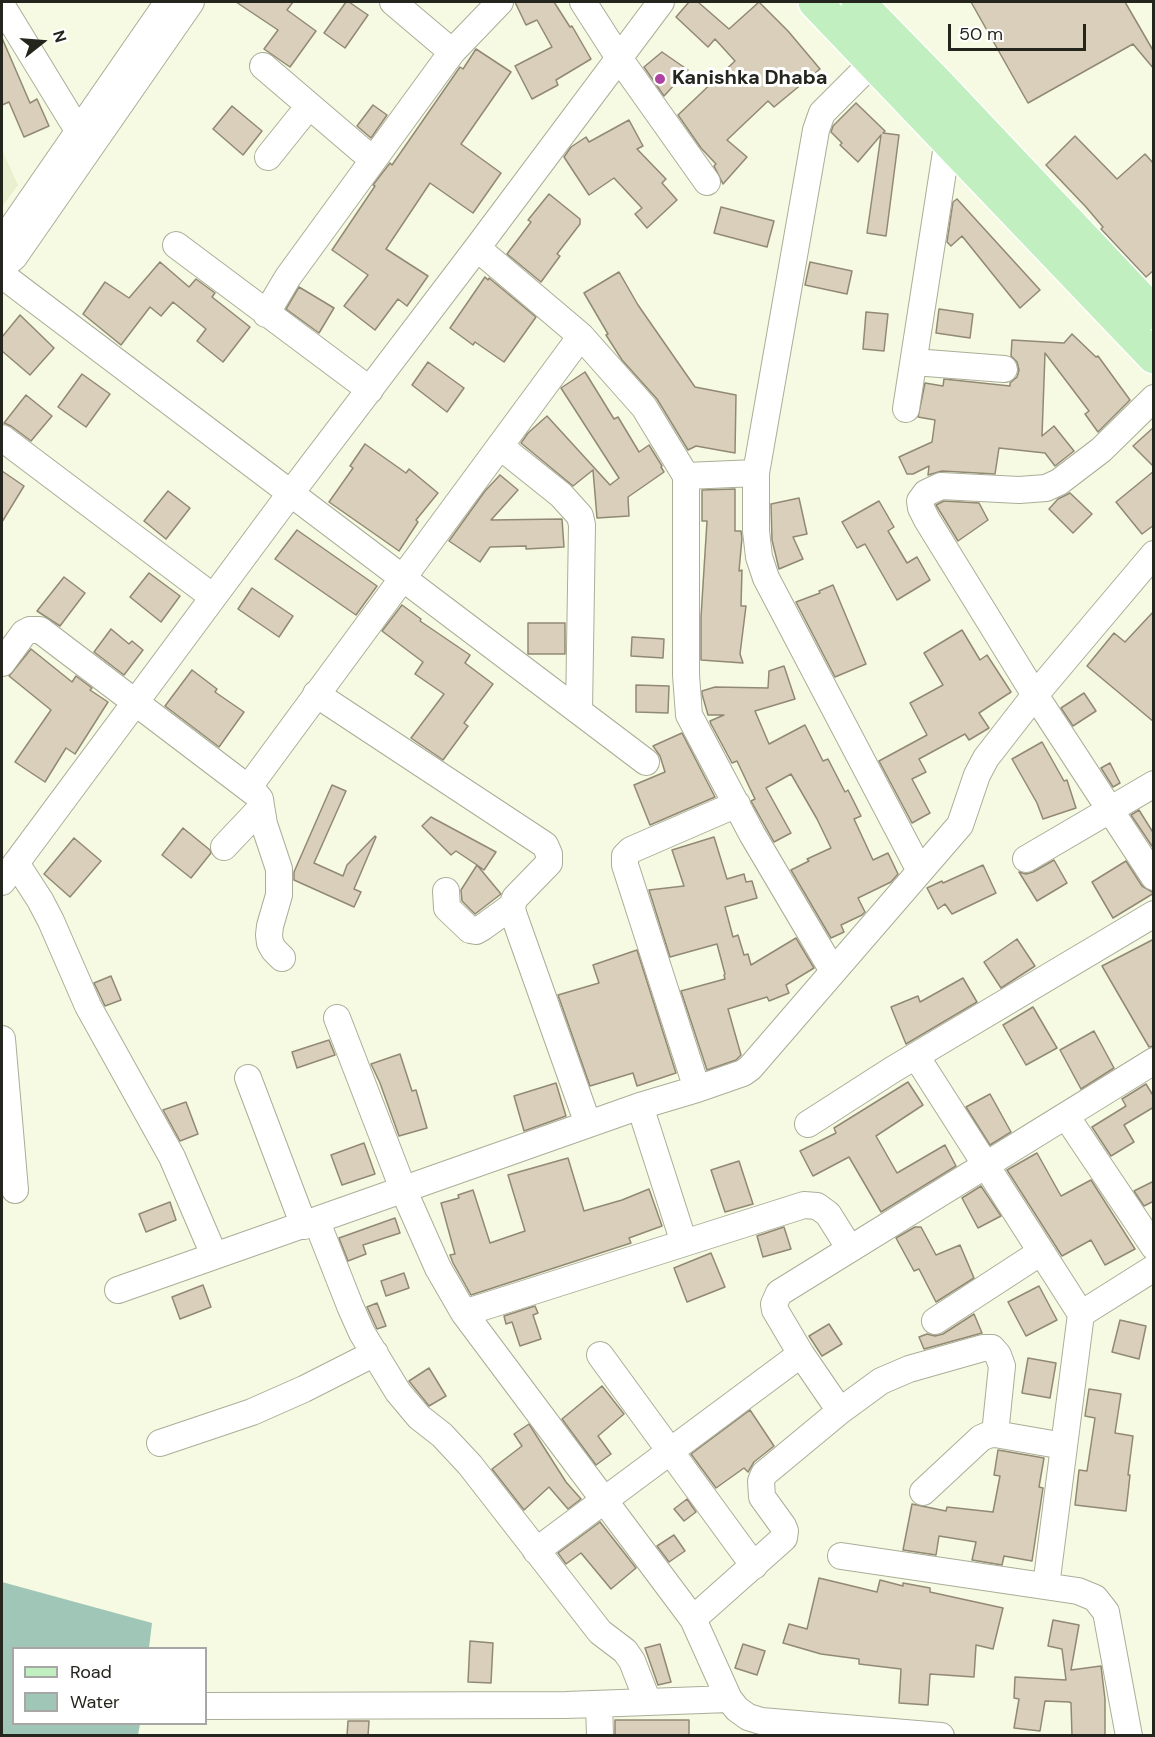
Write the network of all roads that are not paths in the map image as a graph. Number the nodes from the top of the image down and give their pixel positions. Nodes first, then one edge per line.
1 (168, 2) edge
2 (190, 2) edge
3 (393, 2) edge
4 (500, 2) edge
5 (583, 2) edge
6 (661, 2) edge
7 (815, 2) edge
8 (858, 2) edge
9 (2, 6) edge
10 (155, 37) junction
11 (452, 52) junction
12 (619, 58) junction
13 (873, 62) junction
14 (263, 66) dead end
15 (309, 106) junction
16 (79, 132) junction
17 (948, 139) junction
18 (268, 158) dead end
19 (373, 160) junction
20 (707, 182) dead end
21 (2, 242) edge
22 (176, 245) dead end
23 (477, 248) junction
24 (2, 266) edge
25 (2, 275) edge
26 (1154, 313) edge
27 (266, 314) junction
28 (581, 336) junction
29 (1154, 357) edge
30 (914, 362) junction
31 (1004, 369) dead end
32 (370, 390) junction
33 (1154, 398) edge
34 (906, 409) dead end
35 (2, 438) edge
36 (501, 447) junction
37 (756, 473) junction
38 (686, 476) junction
39 (290, 494) junction
40 (1154, 554) edge
41 (403, 577) junction
42 (213, 597) junction
43 (2, 663) edge
44 (316, 694) junction
45 (1035, 695) junction
46 (135, 702) junction
47 (579, 711) junction
48 (646, 762) dead end
49 (1154, 784) edge
50 (255, 797) junction
51 (737, 804) junction
52 (1111, 810) junction
53 (224, 847) dead end
54 (1026, 859) dead end
55 (920, 871) junction
56 (8, 873) edge
57 (1154, 877) edge
58 (446, 891) dead end
59 (512, 906) junction
60 (1154, 914) edge
61 (282, 958) dead end
62 (833, 971) junction
63 (337, 1018) dead end
64 (2, 1039) edge
65 (916, 1056) junction
66 (1152, 1064) edge
67 (248, 1078) dead end
68 (697, 1089) junction
69 (640, 1106) junction
70 (1066, 1116) junction
71 (588, 1124) junction
72 (808, 1124) dead end
73 (986, 1166) junction
74 (403, 1189) junction
75 (15, 1190) dead end
76 (310, 1224) junction
77 (684, 1243) junction
78 (1154, 1247) edge
79 (850, 1249) junction
80 (1041, 1252) junction
81 (214, 1255) junction
82 (1154, 1268) edge
83 (118, 1290) dead end
84 (464, 1313) junction
85 (1081, 1314) junction
86 (935, 1320) dead end
87 (375, 1353) junction
88 (801, 1354) junction
89 (600, 1355) dead end
90 (840, 1411) junction
91 (995, 1434) junction
92 (160, 1443) dead end
93 (1064, 1446) junction
94 (669, 1451) junction
95 (923, 1492) dead end
96 (604, 1501) junction
97 (536, 1551) junction
98 (841, 1556) dead end
99 (753, 1566) junction
100 (1046, 1586) junction
101 (693, 1619) junction
102 (729, 1699) junction
103 (648, 1702) junction
104 (599, 1704) junction
105 (207, 1706) edge
106 (748, 1726) edge
107 (839, 1732) edge
108 (600, 1736) edge
109 (941, 1736) edge
110 (1129, 1736) edge

1 - 10 street
2 - 10 street
3 - 11 street
4 - 11 street
5 - 12 street
6 - 12 street
7 - 13 main road
8 - 26 main road
9 - 16 street
10 - 16 street
10 - 24 street
11 - 19 street
12 - 20 street
12 - 23 street
13 - 17 main road
13 - 37 street
14 - 15 street
15 - 18 street
15 - 19 street
16 - 21 street
17 - 29 main road
17 - 30 street
19 - 27 street
22 - 27 street
23 - 28 street
23 - 32 street
25 - 39 street
27 - 32 street
28 - 36 street
28 - 38 street
30 - 31 street
30 - 34 street
32 - 39 street
33 - 45 street
35 - 42 street
36 - 41 street
36 - 47 street
37 - 38 street
37 - 55 street
38 - 51 street
39 - 41 street
39 - 42 street
40 - 45 street
41 - 44 street
41 - 47 street
42 - 46 street
43 - 46 street
44 - 50 street
44 - 59 street
45 - 52 street
45 - 55 street
46 - 50 street
46 - 56 street
47 - 48 street
49 - 52 street
50 - 53 street
50 - 61 street
51 - 62 street
51 - 68 street
52 - 54 street
52 - 57 street
55 - 62 street
56 - 81 street
58 - 59 street
59 - 71 street
60 - 65 street
62 - 68 street
63 - 74 street
64 - 75 street
65 - 72 street
65 - 73 street
66 - 70 street
67 - 76 street
68 - 69 street
69 - 71 street
69 - 77 street
70 - 73 street
70 - 78 street
71 - 74 street
73 - 79 street
73 - 80 street
74 - 76 street
74 - 84 street
76 - 81 street
76 - 87 street
77 - 79 street
77 - 84 street
79 - 88 street
80 - 85 street
80 - 86 street
81 - 83 street
82 - 85 street
84 - 96 street
85 - 93 street
87 - 92 street
87 - 97 street
88 - 90 street
88 - 94 street
89 - 94 street
90 - 91 street
90 - 99 street
91 - 93 street
91 - 95 street
93 - 100 street
94 - 96 street
94 - 99 street
96 - 97 street
96 - 101 street
97 - 103 street
98 - 100 street
99 - 101 street
100 - 110 street
101 - 102 street
102 - 103 street
102 - 106 street
103 - 104 street
104 - 105 street
104 - 108 street
106 - 107 street
107 - 109 street

